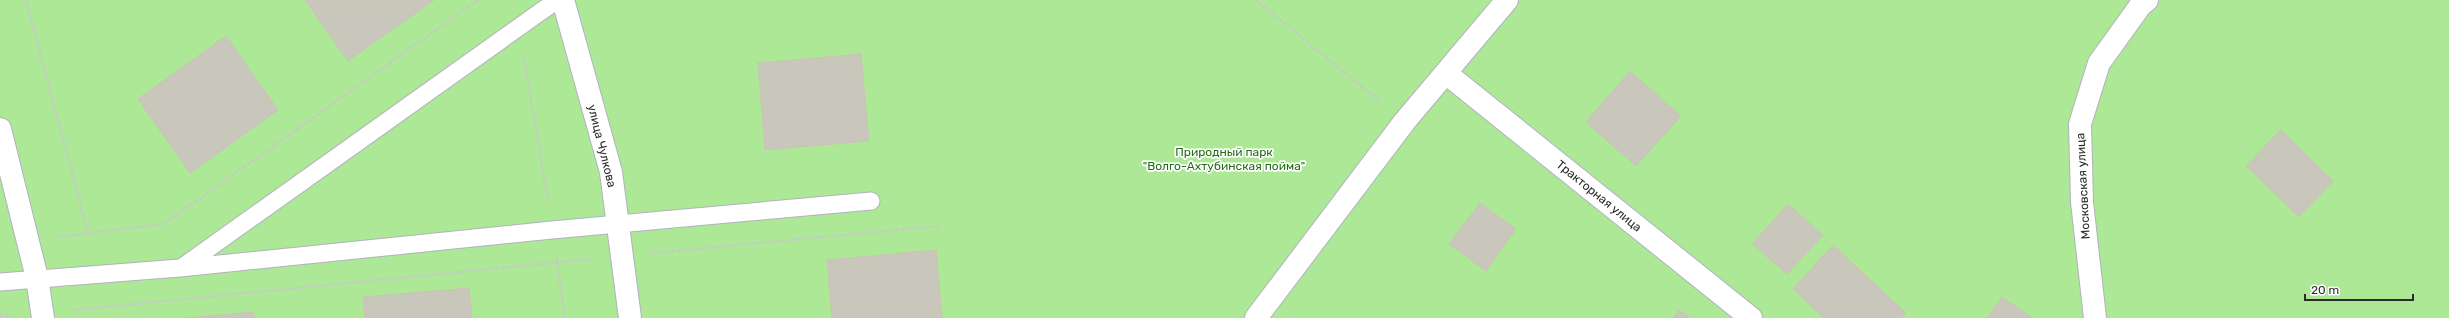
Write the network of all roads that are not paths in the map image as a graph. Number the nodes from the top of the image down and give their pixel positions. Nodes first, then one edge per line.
1 (557, 0) edge
2 (563, 0) edge
3 (1507, 0) edge
4 (2141, 2) edge
5 (1447, 74) junction
6 (0, 129) edge
7 (871, 201) dead end
8 (618, 224) junction
9 (180, 268) junction
10 (37, 278) junction
11 (0, 282) edge
12 (42, 315) edge
13 (630, 318) edge
14 (1256, 318) edge
15 (1751, 318) edge
16 (2095, 318) edge

1 - 9 lane
2 - 8 street, улица Чулкова
3 - 5 street
4 - 16 street, Московская улица
5 - 14 street
5 - 15 street, Тракторная улица
6 - 10 street
7 - 8 lane
8 - 9 lane
8 - 13 street, улица Чулкова
9 - 10 lane
10 - 11 lane
10 - 12 street

